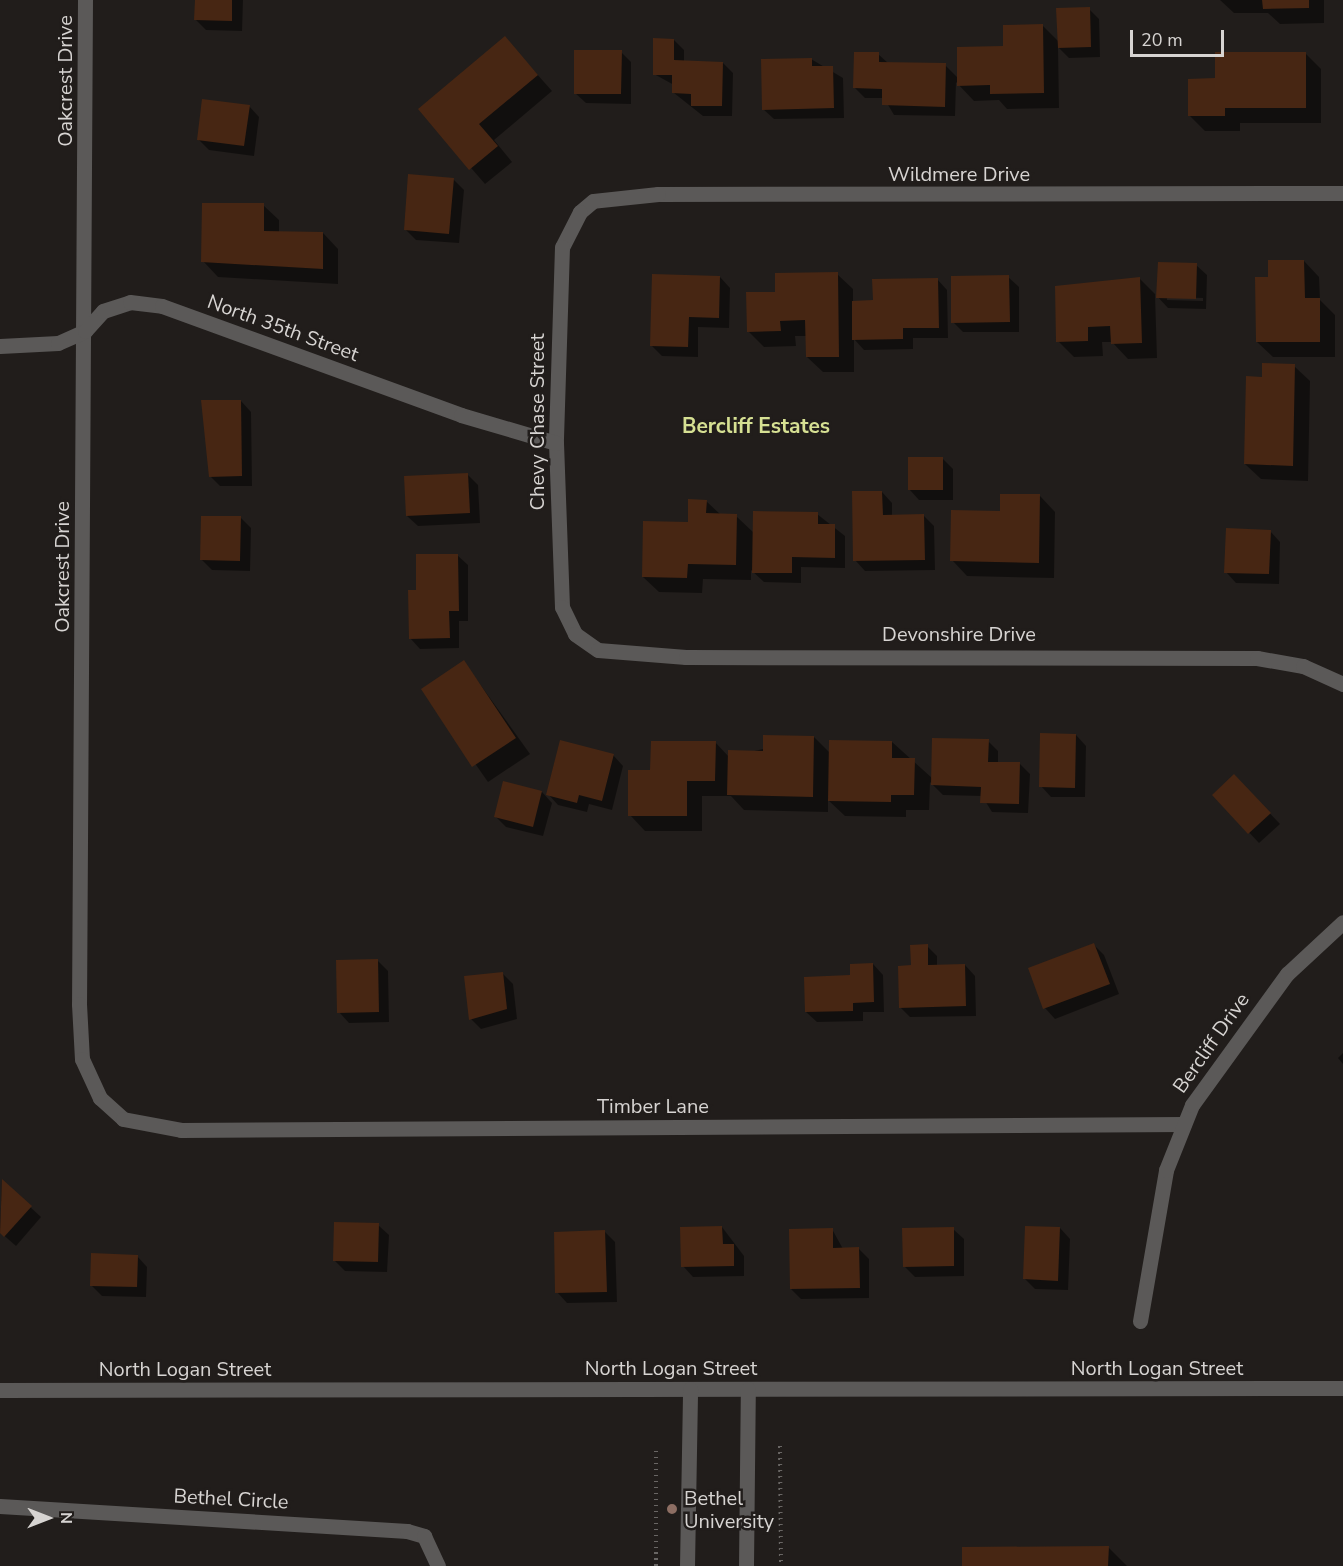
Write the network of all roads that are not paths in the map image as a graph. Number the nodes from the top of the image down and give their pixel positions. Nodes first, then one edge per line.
1 (85, 0) edge
2 (1343, 193) edge
3 (580, 212) joint
4 (86, 331) junction
5 (0, 346) edge
6 (556, 443) junction
7 (575, 634) joint
8 (1343, 684) edge
9 (1343, 922) edge
10 (123, 1119) joint
11 (1184, 1124) junction
12 (1140, 1321) dead end
13 (1343, 1388) edge
14 (690, 1389) junction
15 (748, 1389) junction
16 (0, 1390) edge
17 (0, 1506) edge
18 (438, 1566) edge
19 (687, 1566) edge
20 (746, 1566) edge

1 - 4 street, Oakcrest Drive
2 - 3 street, Wildmere Drive
3 - 6 street, Chevy Chase Street
4 - 5 street, North 35th Street
4 - 6 street, North 35th Street
4 - 10 street, Oakcrest Drive
6 - 7 street, Chevy Chase Street
7 - 8 street, Devonshire Drive
9 - 11 street, Bercliff Drive
10 - 11 street, Timber Lane
11 - 12 street, Bercliff Drive
13 - 15 street, North Logan Street
14 - 15 street, North Logan Street
14 - 16 street, North Logan Street
14 - 19 street
15 - 20 street
17 - 18 street, Bethel Circle

